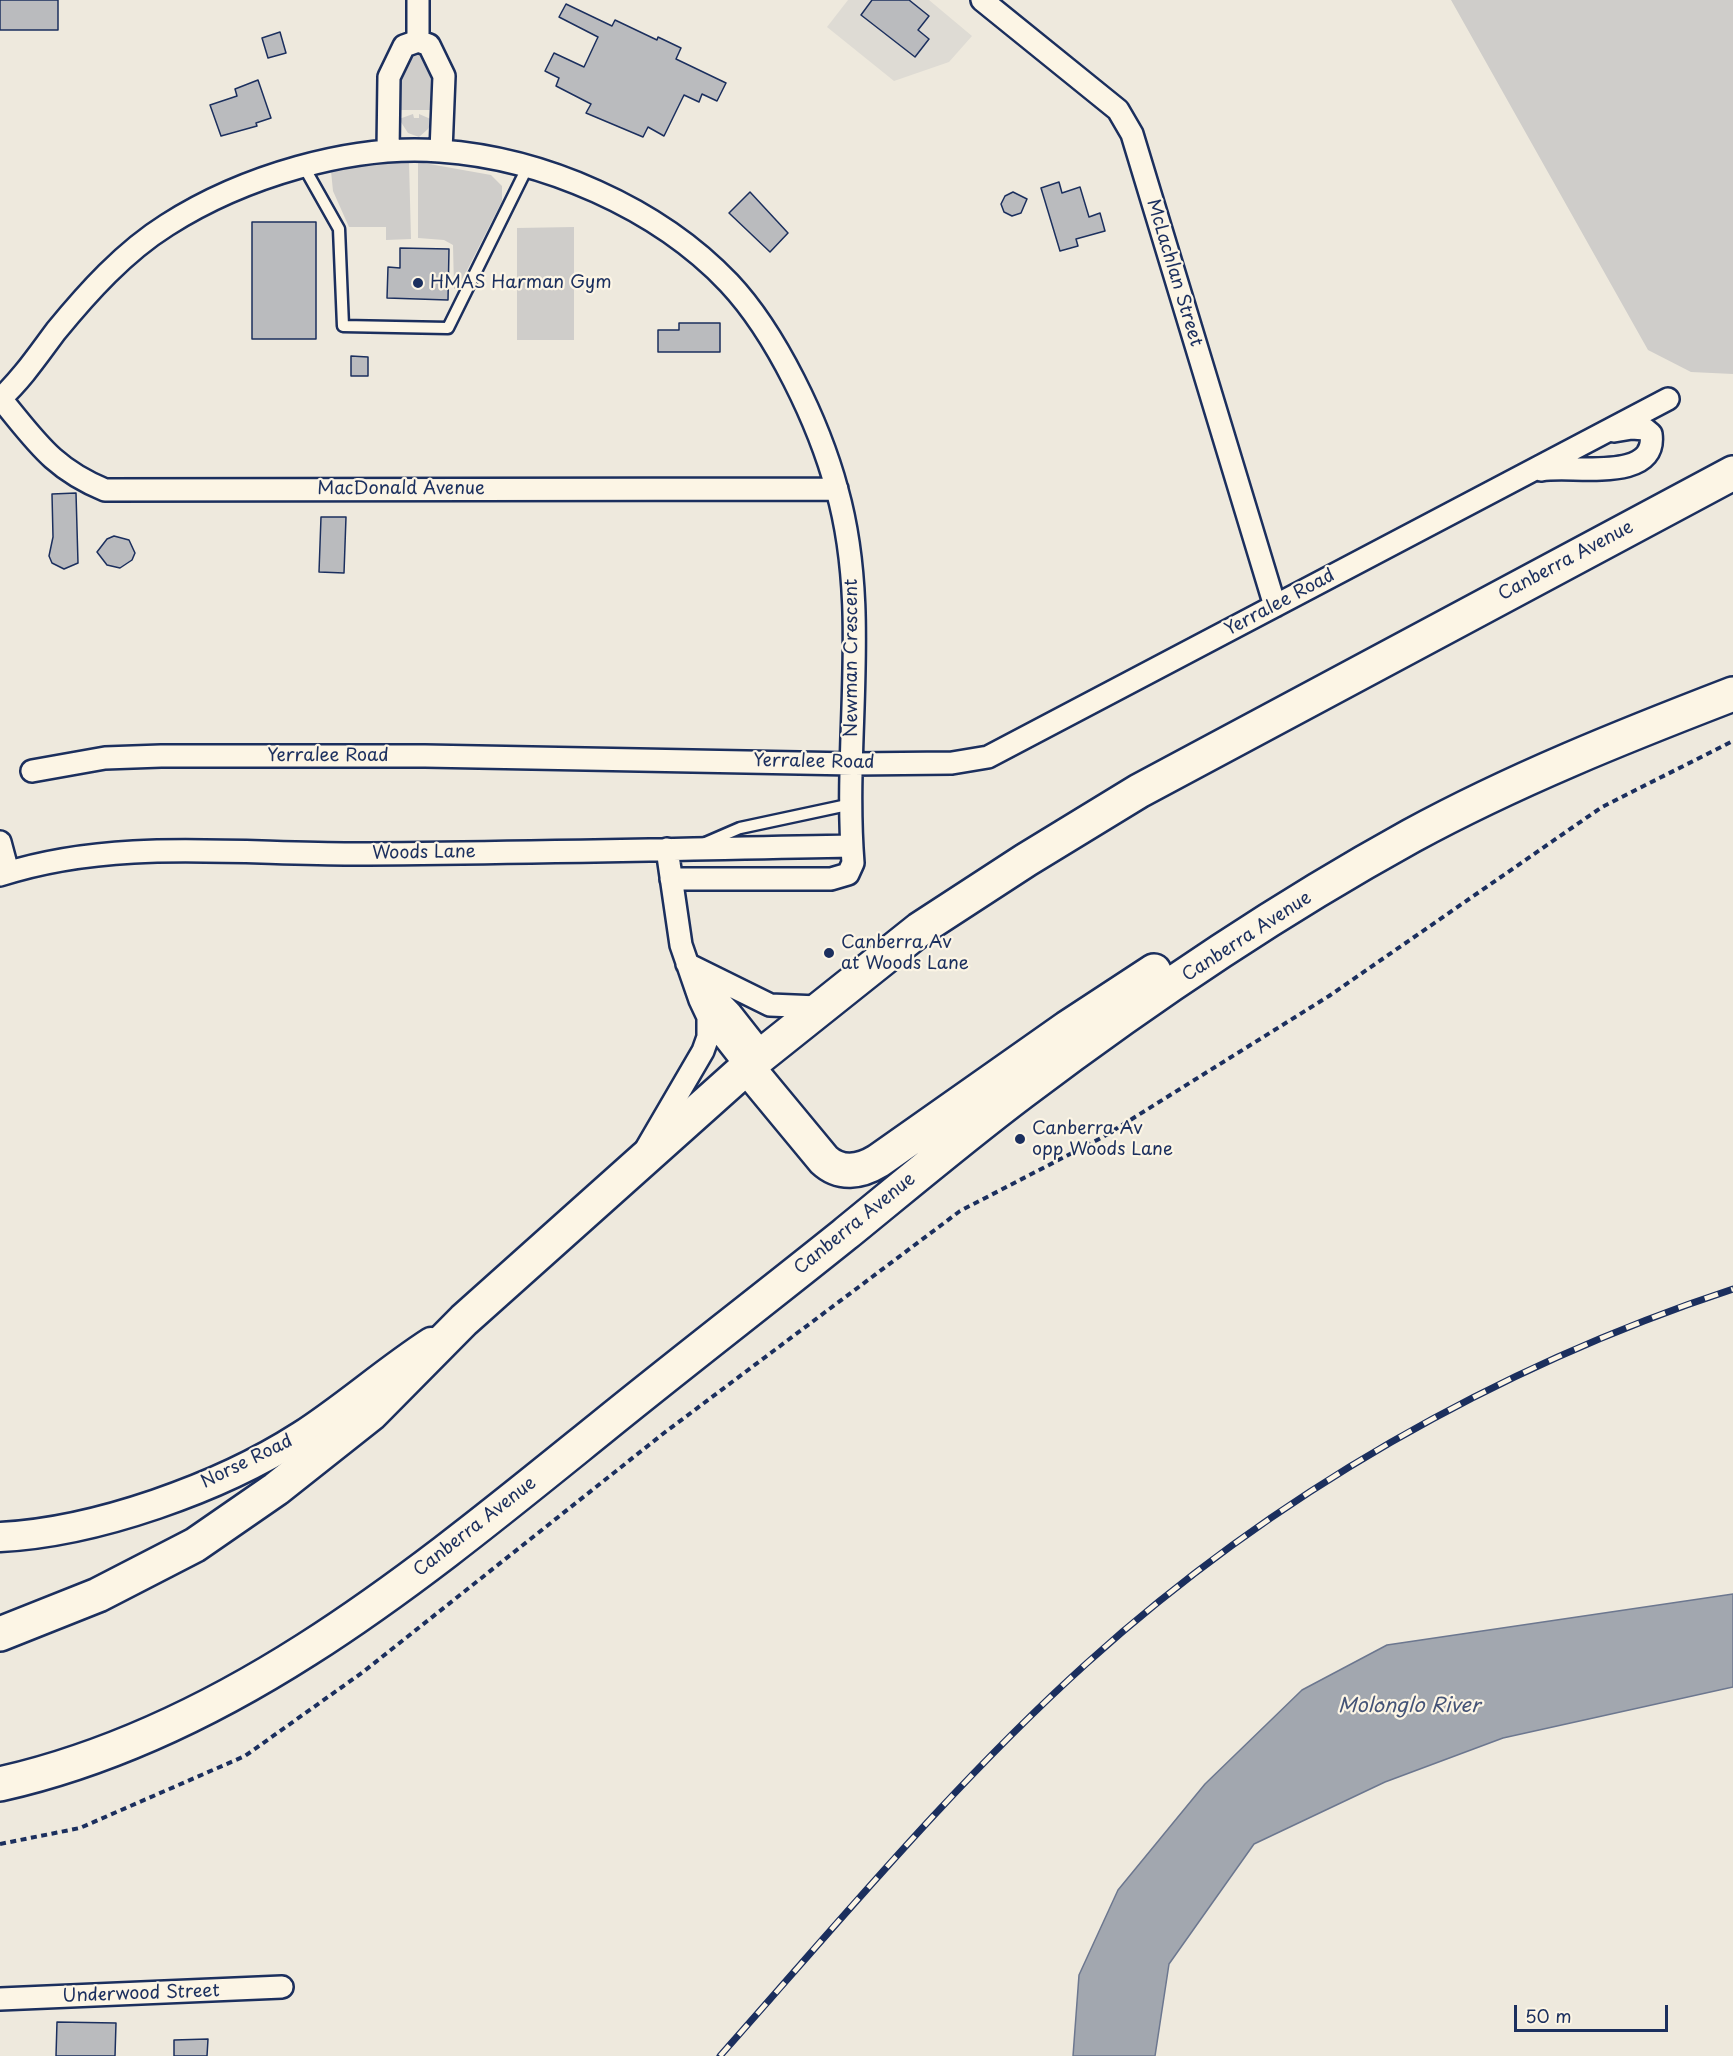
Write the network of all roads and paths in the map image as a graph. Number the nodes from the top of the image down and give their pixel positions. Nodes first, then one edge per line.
1 (418, 0) edge
2 (982, 0) edge
3 (418, 41) junction
4 (388, 151) junction
5 (441, 151) junction
6 (304, 167) junction
7 (527, 168) junction
8 (0, 399) edge
9 (1668, 399) dead end
10 (1605, 432) junction
11 (1527, 473) junction
12 (1733, 473) edge
13 (837, 489) junction
14 (1275, 606) junction
15 (1733, 694) edge
16 (1733, 741) edge
17 (853, 764) junction
18 (32, 771) dead end
19 (852, 804) junction
20 (1413, 835) junction
21 (0, 842) edge
22 (851, 846) junction
23 (667, 849) junction
24 (695, 849) junction
25 (4, 873) edge
26 (671, 879) junction
27 (690, 969) junction
28 (818, 1007) junction
29 (708, 1017) junction
30 (755, 1060) junction
31 (634, 1168) junction
32 (849, 1170) junction
33 (848, 1232) junction
34 (464, 1320) junction
35 (0, 1537) edge
36 (0, 1634) edge
37 (0, 1784) edge
38 (0, 1844) edge
39 (282, 1987) dead end
40 (0, 1999) edge

1 - 3 street
2 - 14 street, McLachlan Street
3 - 4 street
3 - 5 street
4 - 5 street, Newman Crescent
4 - 6 street, Newman Crescent
5 - 7 street, Newman Crescent
6 - 7 lane
6 - 8 street, Newman Crescent
7 - 13 street, Newman Crescent
8 - 13 street, MacDonald Avenue
9 - 10 street, Yerralee Road
10 - 11 street, Yerralee Road
10 - 11 street, Yerralee Road
11 - 14 street, Yerralee Road
12 - 28 highway, Canberra Avenue
13 - 17 street, Newman Crescent
14 - 17 street, Yerralee Road
15 - 20 highway, Canberra Avenue
16 - 38 path
17 - 18 street, Yerralee Road
17 - 19 street, Newman Crescent
19 - 22 street, Newman Crescent
19 - 24 lane
20 - 32 highway
20 - 33 highway, Canberra Avenue
21 - 25 street
22 - 24 street, Woods Lane
22 - 26 street, Newman Crescent
23 - 24 street, Woods Lane
23 - 25 street, Woods Lane
23 - 26 street
26 - 27 street
27 - 28 street
27 - 29 street
27 - 30 street
28 - 30 highway, Canberra Avenue
29 - 30 street
29 - 31 street
30 - 31 highway, Canberra Avenue
30 - 32 highway
31 - 34 highway, Canberra Avenue
32 - 33 highway
33 - 37 highway, Canberra Avenue
34 - 35 main road, Norse Road
34 - 36 highway, Canberra Avenue
39 - 40 street, Underwood Street

